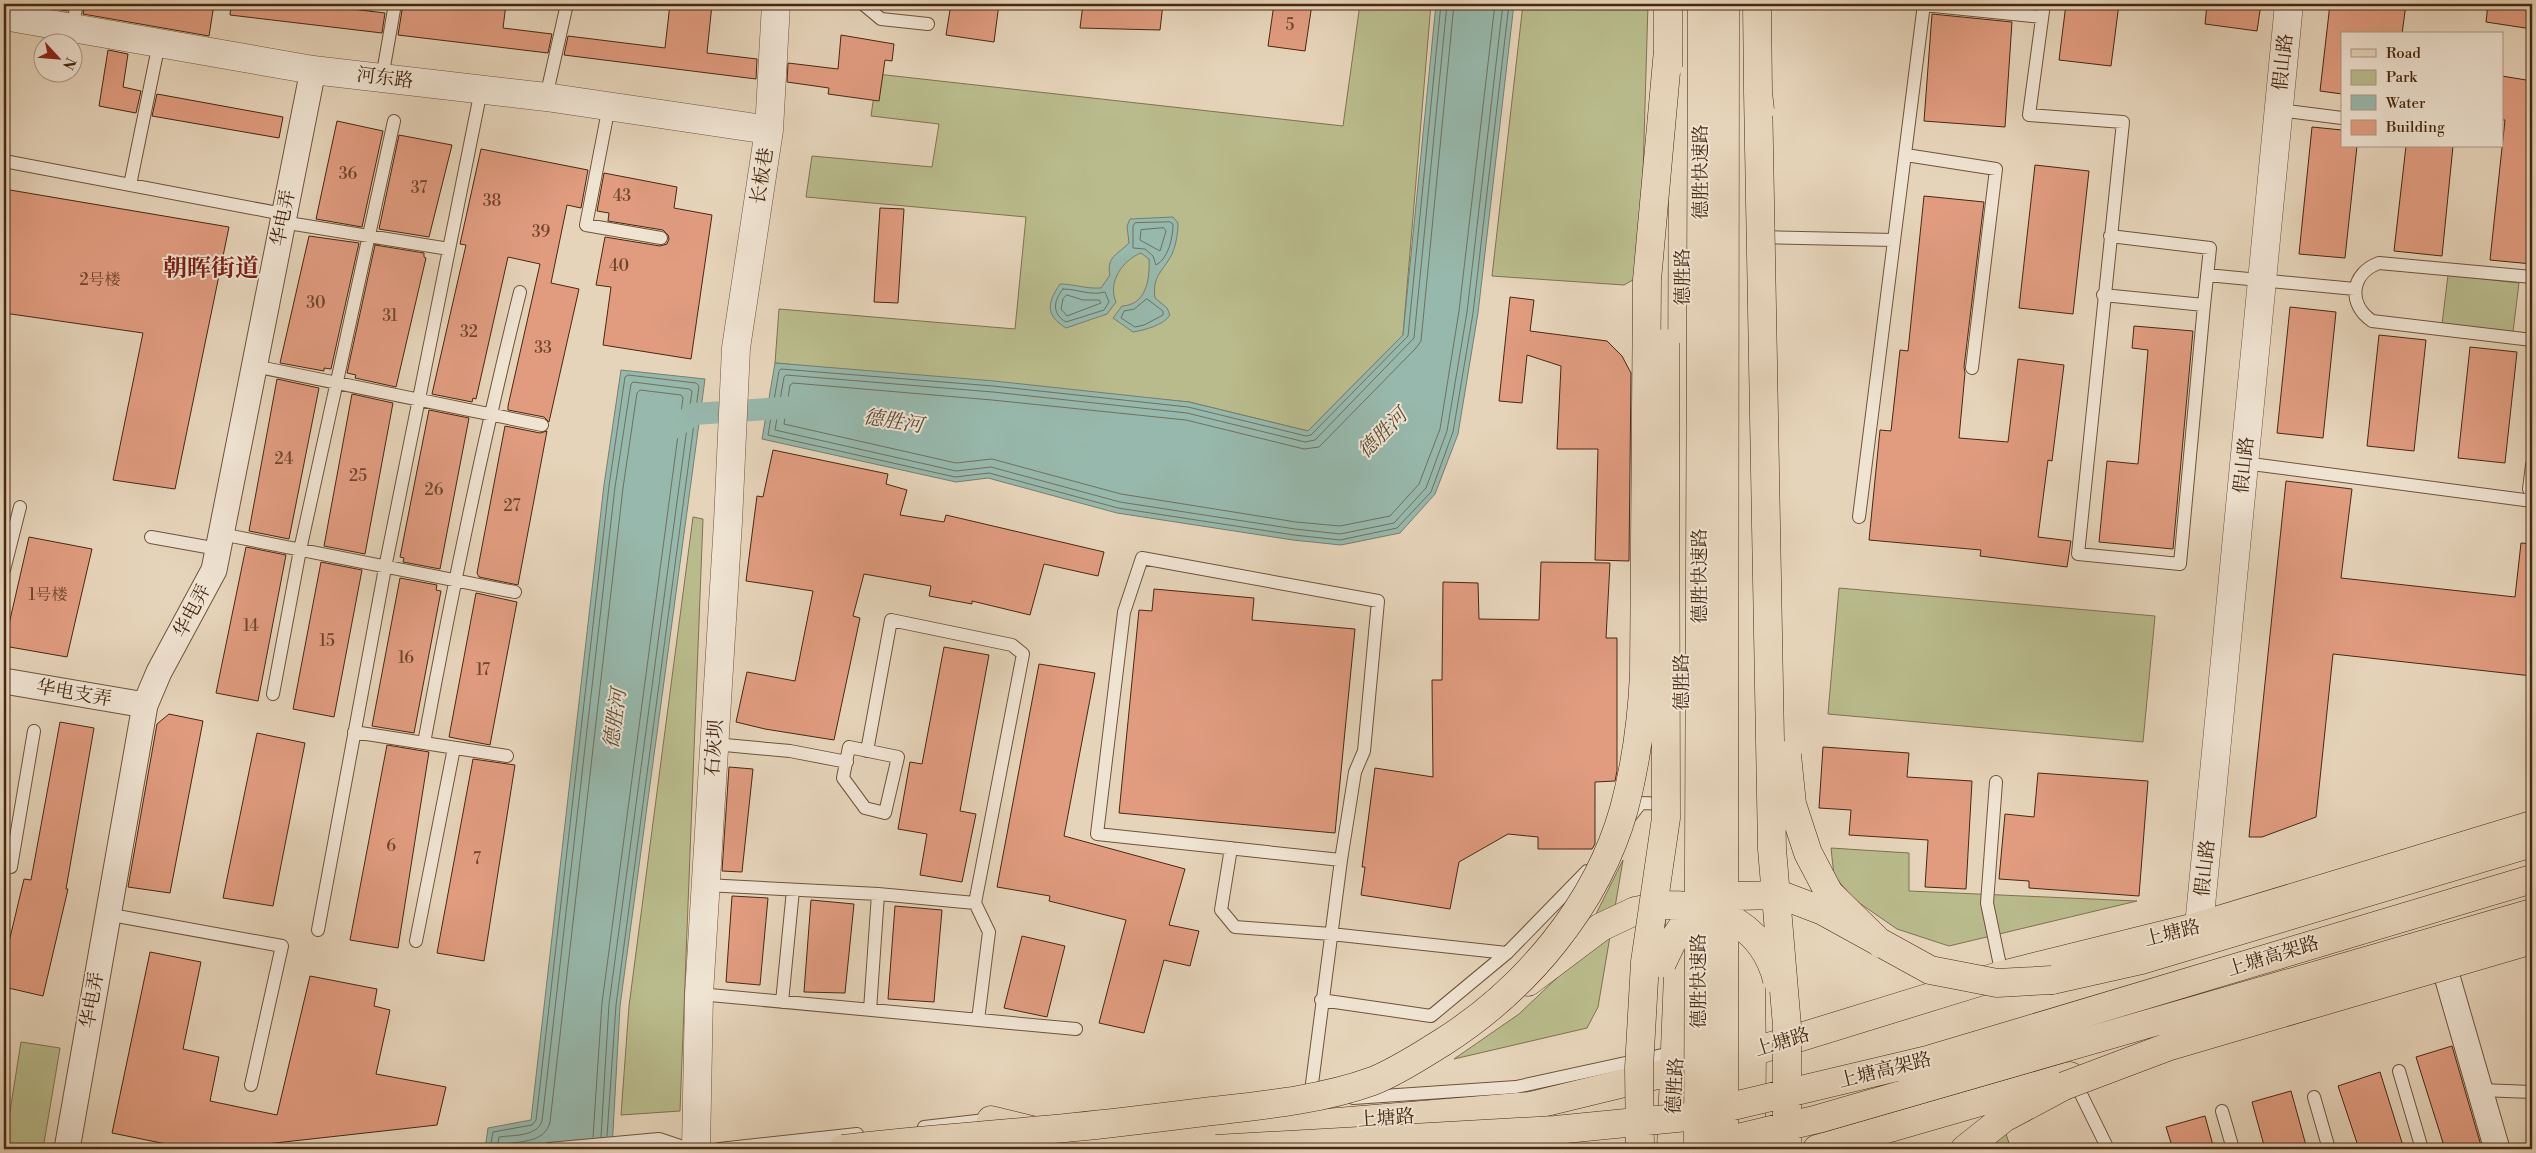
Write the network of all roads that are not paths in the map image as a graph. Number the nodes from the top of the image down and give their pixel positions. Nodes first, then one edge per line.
1 (395, 4) edge
2 (567, 4) edge
3 (776, 4) edge
4 (863, 4) edge
5 (1668, 4) edge
6 (1683, 4) edge
7 (1702, 4) edge
8 (1725, 4) edge
9 (1743, 4) edge
10 (1757, 4) edge
11 (1924, 4) edge
12 (2289, 4) edge
13 (2043, 10) edge
14 (4, 16) edge
15 (75, 16) edge
16 (928, 24) dead end
17 (159, 43) junction
18 (1668, 50) junction
19 (313, 70) junction
20 (382, 78) junction
21 (481, 90) junction
22 (1758, 92) junction
23 (546, 97) junction
24 (609, 106) junction
25 (2279, 110) junction
26 (2341, 118) edge
27 (394, 121) dead end
28 (769, 130) junction
29 (1906, 155) junction
30 (4, 161) edge
31 (130, 185) junction
32 (283, 218) junction
33 (367, 236) junction
34 (1744, 236) junction
35 (2110, 236) junction
36 (661, 238) dead end
37 (1894, 240) junction
38 (449, 250) junction
39 (2207, 275) junction
40 (2532, 277) edge
41 (2262, 280) junction
42 (2355, 289) junction
43 (520, 292) dead end
44 (2103, 295) junction
45 (2204, 305) junction
46 (2532, 340) edge
47 (736, 348) joint
48 (254, 366) junction
49 (1972, 368) dead end
50 (336, 383) junction
51 (419, 399) junction
52 (489, 414) junction
53 (542, 425) dead end
54 (2244, 463) junction
55 (2532, 465) edge
56 (2531, 495) edge
57 (20, 506) dead end
58 (1859, 517) dead end
59 (151, 537) dead end
60 (219, 542) junction
61 (300, 550) junction
62 (385, 568) junction
63 (4, 570) edge
64 (454, 580) junction
65 (515, 592) dead end
66 (4, 681) edge
67 (273, 694) dead end
68 (144, 705) junction
69 (34, 731) dead end
70 (354, 732) junction
71 (424, 743) junction
72 (714, 744) junction
73 (454, 748) junction
74 (867, 751) junction
75 (507, 756) dead end
76 (847, 762) junction
77 (1996, 782) dead end
78 (1681, 805) junction
79 (2532, 825) edge
80 (2532, 843) edge
81 (1231, 848) junction
82 (1341, 860) junction
83 (4, 866) edge
84 (2532, 879) edge
85 (1748, 882) junction
86 (705, 885) junction
87 (792, 890) junction
88 (878, 894) junction
89 (1680, 899) junction
90 (975, 903) junction
91 (2532, 913) edge
92 (106, 914) junction
93 (2199, 926) junction
94 (318, 930) dead end
95 (1331, 934) junction
96 (2532, 940) edge
97 (416, 941) dead end
98 (1881, 944) junction
99 (2532, 949) edge
100 (1507, 953) junction
101 (2446, 973) junction
102 (2002, 975) junction
103 (698, 994) junction
104 (1321, 1000) junction
105 (782, 1002) junction
106 (1491, 1009) junction
107 (870, 1010) junction
108 (1643, 1013) junction
109 (978, 1020) junction
110 (1787, 1026) junction
111 (1076, 1029) dead end
112 (1752, 1052) junction
113 (1676, 1062) junction
114 (2399, 1071) dead end
115 (2072, 1075) junction
116 (251, 1085) dead end
117 (2480, 1090) junction
118 (2532, 1092) edge
119 (2314, 1097) dead end
120 (1309, 1112) junction
121 (2222, 1112) dead end
122 (1060, 1115) dead end
123 (1031, 1117) dead end
124 (991, 1120) junction
125 (1082, 1142) junction
126 (66, 1149) edge
127 (549, 1149) edge
128 (689, 1149) edge
129 (696, 1149) edge
130 (719, 1149) edge
131 (843, 1149) edge
132 (1011, 1149) edge
133 (1216, 1149) edge
134 (1640, 1149) edge
135 (1671, 1149) edge
136 (1692, 1149) edge
137 (1698, 1149) edge
138 (1724, 1149) edge
139 (1751, 1149) edge
140 (1787, 1149) edge
141 (1817, 1149) edge
142 (1965, 1149) edge
143 (2108, 1149) edge
144 (2233, 1149) edge
145 (2329, 1149) edge
146 (2422, 1149) edge
147 (2497, 1149) edge

1 - 20 lane
2 - 23 lane
3 - 28 street, 长板巷
4 - 16 lane
5 - 18 main road, bridge
6 - 78 main road, 德胜路
7 - 137 main road, 德胜快速路, bridge
8 - 138 main road, 德胜快速路, bridge
9 - 34 main road
10 - 22 main road, bridge
11 - 13 lane
11 - 29 lane
12 - 25 street, 假山路
13 - 35 lane
14 - 15 street, 河东路
15 - 17 street, 河东路
17 - 19 street, 河东路
17 - 31 lane
18 - 106 main road, bridge
18 - 108 main road, bridge
19 - 20 street, 河东路
19 - 32 street, 华电弄
20 - 21 street, 河东路
21 - 23 street, 河东路
21 - 38 lane
22 - 98 main road, bridge
22 - 110 main road, bridge
23 - 24 street, 河东路
24 - 28 street, 河东路
24 - 36 lane
25 - 26 lane
25 - 41 street, 假山路
27 - 33 lane
28 - 47 street, 长板巷
29 - 37 lane
29 - 49 lane
30 - 31 lane
31 - 32 lane
32 - 33 lane
32 - 48 street, 华电弄
33 - 38 lane
33 - 50 lane
34 - 37 lane
34 - 85 main road
35 - 39 lane
35 - 44 lane
37 - 58 lane
38 - 51 lane
39 - 41 lane
39 - 45 lane
40 - 42 lane
41 - 42 lane
41 - 54 street, 假山路
42 - 46 lane
43 - 52 lane
44 - 45 lane
44 - 45 lane
47 - 72 street, 石灰坝
48 - 50 lane
48 - 60 street, 华电弄
50 - 51 lane
50 - 61 lane
51 - 52 lane
51 - 62 lane
52 - 53 lane
52 - 64 lane
54 - 56 lane
54 - 93 street, 假山路
55 - 56 lane
57 - 63 lane
59 - 60 lane
60 - 61 lane
60 - 68 street, 华电弄
61 - 62 lane
61 - 67 lane
62 - 64 lane
62 - 70 lane
64 - 65 lane
64 - 71 lane
66 - 68 street, 华电支弄
68 - 92 street, 华电弄
69 - 83 lane
70 - 71 lane
70 - 94 lane
71 - 73 lane
72 - 76 lane
72 - 86 street, 石灰坝
73 - 75 lane
73 - 97 lane
74 - 76 lane
74 - 76 lane
74 - 90 lane
77 - 102 lane
78 - 89 main road, 德胜路
78 - 100 lane
79 - 93 main road, 上塘路
80 - 98 main road, bridge
81 - 82 lane
81 - 82 lane
81 - 95 lane
82 - 95 lane
84 - 133 main road, 上塘高架路, bridge
85 - 89 lane
85 - 112 main road
86 - 87 lane
86 - 103 street, 石灰坝
87 - 88 lane
87 - 105 lane
88 - 90 lane
88 - 107 lane
89 - 113 main road, 德胜路
90 - 109 lane
91 - 136 main road, 上塘高架路, bridge
92 - 116 lane
92 - 126 street, 华电弄
93 - 102 main road, 上塘路
95 - 100 lane
95 - 104 lane
96 - 142 main road, bridge
98 - 108 main road, bridge
99 - 101 main road
100 - 104 lane
101 - 115 main road
101 - 117 street
102 - 112 main road, 上塘路
103 - 105 lane
103 - 129 street, 石灰坝
104 - 120 lane
105 - 107 lane
106 - 110 main road, bridge
106 - 131 main road, bridge
107 - 109 lane
108 - 134 main road, bridge
109 - 111 lane
110 - 140 main road, bridge
112 - 113 main road, 上塘路
112 - 139 main road
113 - 120 main road, 上塘路
113 - 135 main road, 德胜路
114 - 146 lane
115 - 141 main road
115 - 143 lane
117 - 118 lane
117 - 147 street
119 - 145 lane
120 - 122 lane
120 - 125 main road, 上塘路
121 - 144 lane
123 - 124 lane
124 - 125 main road
124 - 130 lane
125 - 132 main road, 上塘路
127 - 128 lane

